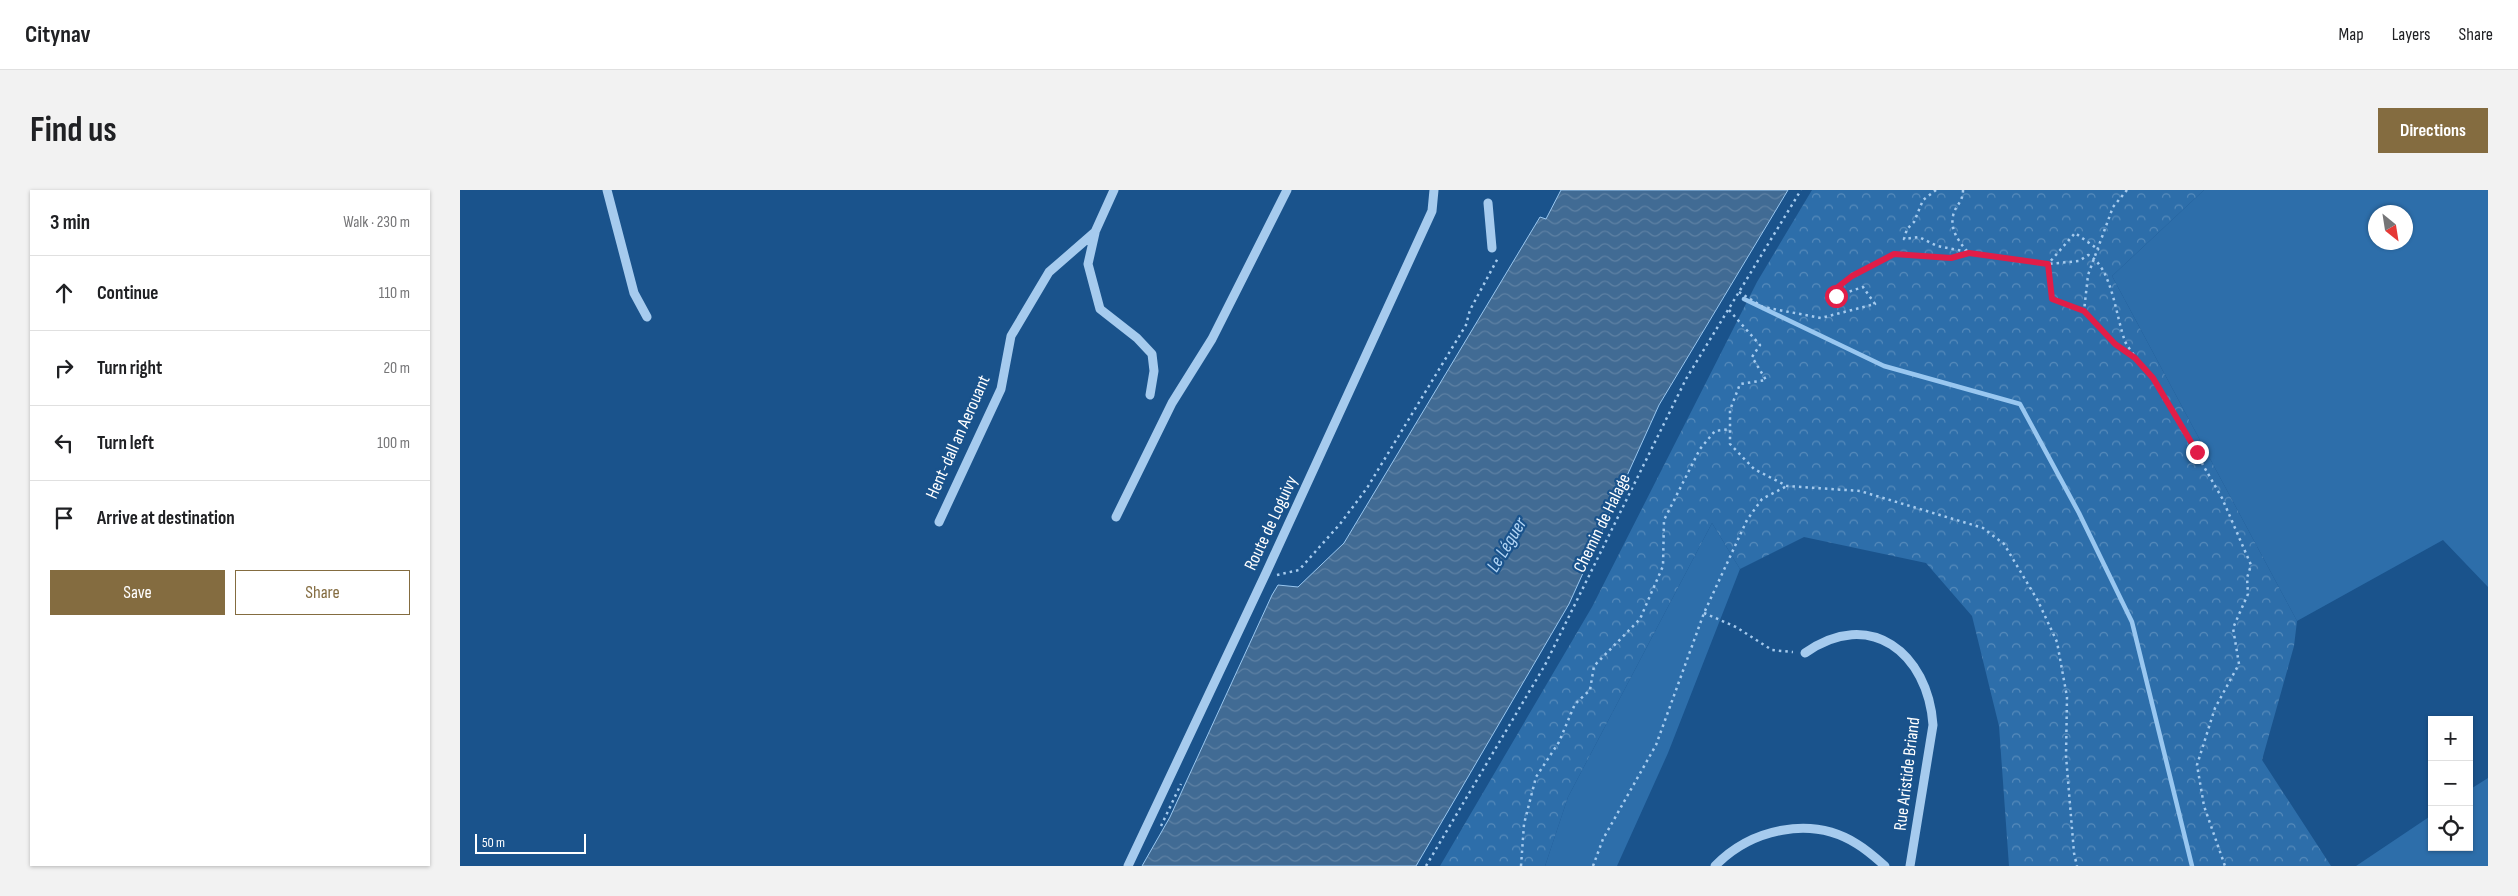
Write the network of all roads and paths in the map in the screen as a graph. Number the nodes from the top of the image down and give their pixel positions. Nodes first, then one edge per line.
1 (607, 190) edge
2 (1114, 190) edge
3 (1287, 190) edge
4 (1434, 190) edge
5 (1801, 190) edge
6 (1936, 190) edge
7 (1962, 190) edge
8 (2127, 190) edge
9 (1488, 203) dead end
10 (1095, 232) junction
11 (1492, 248) joint
12 (2099, 250) junction
13 (1969, 253) junction
14 (2095, 258) junction
15 (2048, 264) junction
16 (1738, 293) junction
17 (1729, 310) junction
18 (2084, 311) junction
19 (646, 317) dead end
20 (2135, 358) junction
21 (1150, 395) dead end
22 (1730, 429) junction
23 (1787, 486) junction
24 (1116, 517) dead end
25 (939, 522) dead end
26 (1275, 576) dead end
27 (1704, 613) junction
28 (1804, 653) joint
29 (1128, 866) edge
30 (1426, 866) edge
31 (1521, 866) edge
32 (1593, 866) edge
33 (1715, 866) edge
34 (1885, 866) edge
35 (1910, 866) edge
36 (2078, 866) edge
37 (2225, 866) edge

1 - 19 street
2 - 10 street, Hent-dall an Aerouant
3 - 24 street
4 - 29 street, Route de Loguivy
5 - 16 path, Chemin de Halage
6 - 13 path
7 - 13 path
8 - 12 path
9 - 11 street
10 - 21 street
10 - 25 street, Hent-dall an Aerouant
11 - 26 path
12 - 14 path
12 - 15 path
13 - 15 path
13 - 16 path
14 - 15 path
14 - 18 path
14 - 20 path
15 - 18 path
16 - 17 path, Chemin de Halage
17 - 22 path
17 - 30 path, Chemin de Halage
18 - 20 path
20 - 37 path
22 - 23 path
22 - 31 path
23 - 27 path
23 - 36 path
27 - 28 path
27 - 32 path
28 - 35 street, Rue Aristide Briand
33 - 34 street

